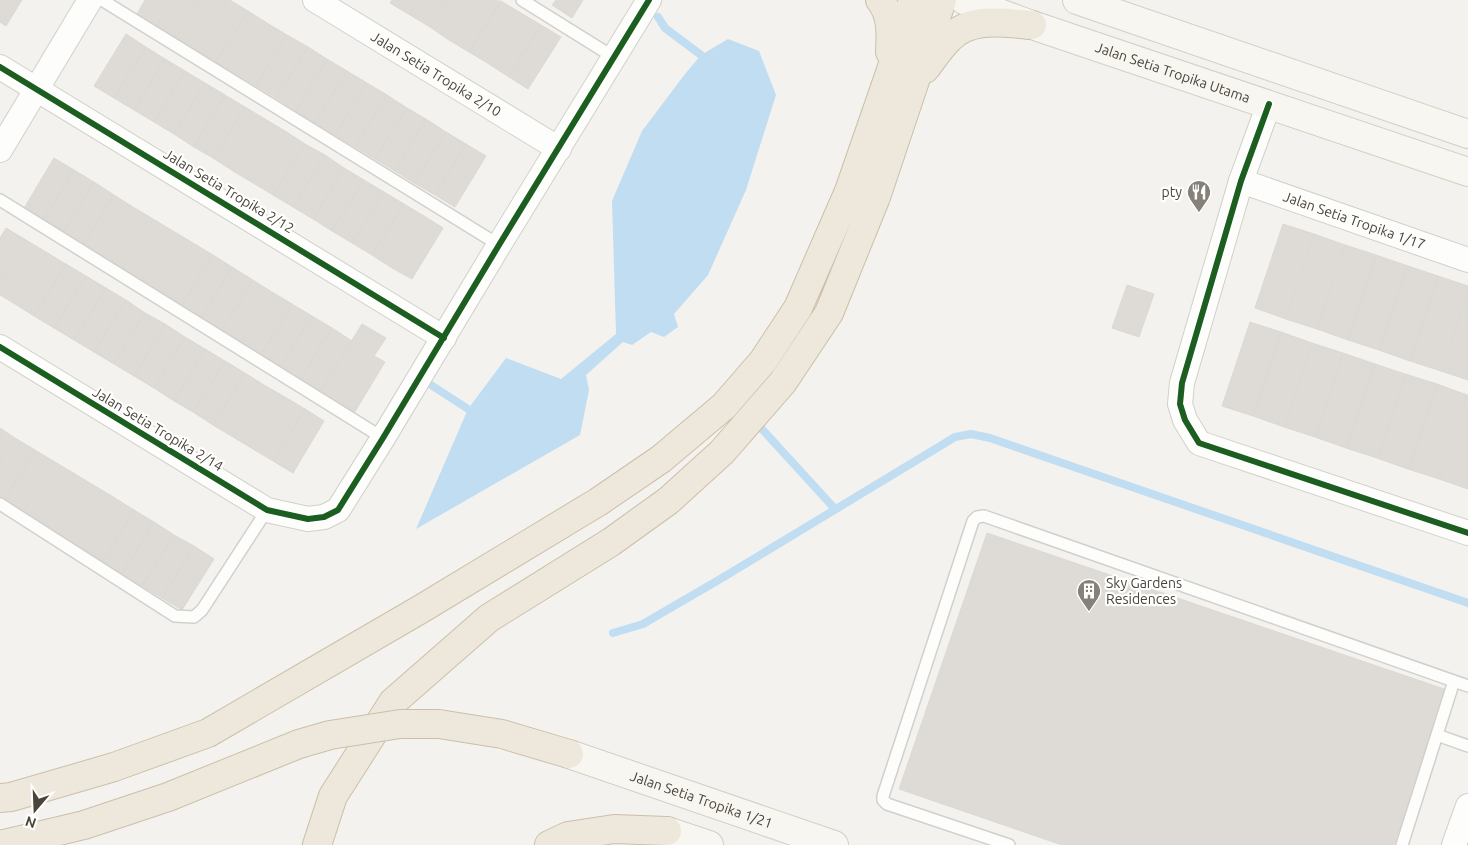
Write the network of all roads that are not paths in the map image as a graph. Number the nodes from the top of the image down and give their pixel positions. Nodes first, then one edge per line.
1 (90, 0) edge
2 (102, 0) edge
3 (315, 0) edge
4 (522, 0) edge
5 (649, 0) edge
6 (880, 0) edge
7 (913, 0) edge
8 (942, 0) edge
9 (964, 0) edge
10 (1077, 0) edge
11 (1032, 25) junction
12 (615, 58) junction
13 (0, 67) edge
14 (901, 80) junction
15 (36, 89) junction
16 (1269, 104) junction
17 (1468, 134) edge
18 (559, 148) junction
19 (0, 150) edge
20 (1468, 172) edge
21 (1241, 181) junction
22 (0, 200) edge
23 (499, 245) junction
24 (1468, 260) edge
25 (444, 338) junction
26 (0, 348) edge
27 (383, 438) junction
28 (0, 504) edge
29 (266, 510) junction
30 (1468, 533) edge
31 (1454, 681) junction
32 (1468, 686) edge
33 (1437, 735) junction
34 (1468, 746) edge
35 (569, 754) joint
36 (0, 798) edge
37 (1468, 806) edge
38 (667, 831) joint
39 (0, 845) edge
40 (317, 845) edge
41 (548, 845) edge
42 (709, 845) edge
43 (834, 845) edge
44 (1009, 845) edge
45 (1402, 845) edge
46 (1454, 845) edge

1 - 15 street
2 - 23 lane
3 - 18 street, Jalan Setia Tropika 2/10
4 - 12 lane
5 - 12 street
6 - 14 highway
7 - 14 highway
8 - 14 highway
9 - 11 main road, Jalan Setia Tropika Utama
10 - 17 main road
11 - 14 highway
11 - 16 main road, Jalan Setia Tropika Utama
12 - 18 street
13 - 15 street, Jalan Setia Tropika 2/12
14 - 36 highway
14 - 40 highway
15 - 19 street
15 - 25 street, Jalan Setia Tropika 2/12
16 - 20 main road, Jalan Setia Tropika Utama
16 - 21 street
18 - 23 street
21 - 24 street, Jalan Setia Tropika 1/17
21 - 30 street
22 - 27 lane
23 - 25 street
25 - 27 street
26 - 29 street, Jalan Setia Tropika 2/14
27 - 29 street, Jalan Setia Tropika 2/14
28 - 29 lane
31 - 32 lane
31 - 33 lane
31 - 44 lane
33 - 34 lane
33 - 45 lane
35 - 39 highway, bridge
35 - 43 main road, Jalan Setia Tropika 1/21
37 - 46 street
38 - 41 highway
38 - 42 main road

